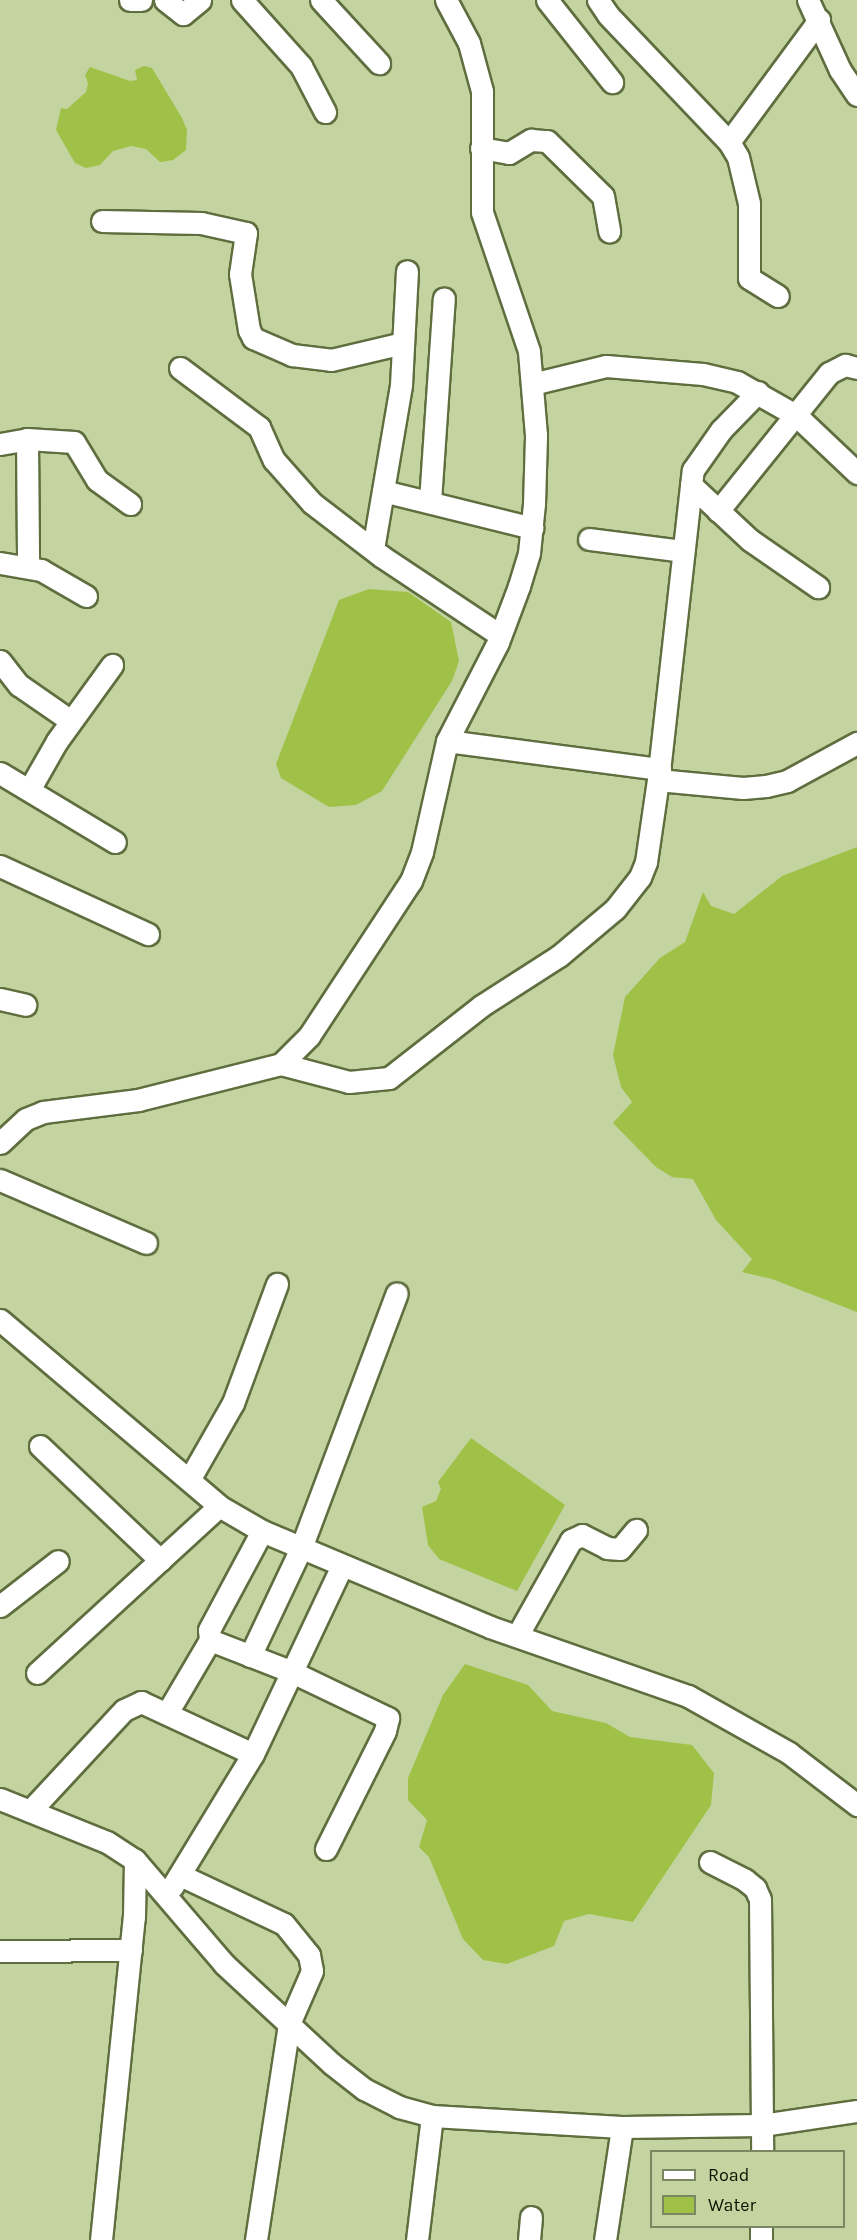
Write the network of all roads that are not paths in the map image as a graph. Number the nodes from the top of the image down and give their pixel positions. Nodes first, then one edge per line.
1 (130, 0) edge
2 (141, 0) edge
3 (165, 0) edge
4 (200, 0) edge
5 (242, 0) edge
6 (321, 0) edge
7 (446, 0) edge
8 (547, 0) edge
9 (598, 0) edge
10 (808, 0) edge
11 (819, 20) junction
12 (379, 63) dead end
13 (612, 82) dead end
14 (857, 95) edge
15 (325, 112) dead end
16 (729, 142) junction
17 (481, 148) junction
18 (102, 221) dead end
19 (609, 231) dead end
20 (407, 272) dead end
21 (778, 296) dead end
22 (444, 298) dead end
23 (403, 343) junction
24 (180, 368) dead end
25 (857, 368) edge
26 (532, 384) junction
27 (758, 392) junction
28 (797, 417) junction
29 (27, 439) junction
30 (0, 444) edge
31 (857, 473) edge
32 (691, 485) junction
33 (383, 491) junction
34 (430, 501) junction
35 (130, 504) dead end
36 (718, 511) junction
37 (532, 528) junction
38 (589, 539) dead end
39 (373, 549) junction
40 (683, 550) junction
41 (0, 563) edge
42 (28, 566) junction
43 (818, 586) dead end
44 (86, 596) dead end
45 (500, 635) junction
46 (0, 661) edge
47 (112, 665) dead end
48 (71, 722) junction
49 (447, 741) junction
50 (857, 743) edge
51 (0, 773) edge
52 (659, 774) junction
53 (29, 790) junction
54 (115, 842) dead end
55 (0, 866) edge
56 (148, 934) dead end
57 (0, 999) edge
58 (25, 1005) dead end
59 (281, 1064) junction
60 (0, 1143) edge
61 (0, 1180) edge
62 (146, 1244) dead end
63 (277, 1284) dead end
64 (397, 1293) dead end
65 (0, 1320) edge
66 (40, 1446) dead end
67 (189, 1480) junction
68 (219, 1506) junction
69 (636, 1530) dead end
70 (262, 1531) junction
71 (301, 1548) junction
72 (160, 1560) junction
73 (58, 1561) dead end
74 (342, 1566) junction
75 (0, 1606) edge
76 (517, 1636) junction
77 (210, 1640) junction
78 (250, 1656) junction
79 (290, 1671) junction
80 (38, 1673) dead end
81 (167, 1713) junction
82 (253, 1754) junction
83 (0, 1799) edge
84 (857, 1805) edge
85 (30, 1811) junction
86 (326, 1849) dead end
87 (135, 1860) junction
88 (710, 1862) dead end
89 (180, 1875) junction
90 (166, 1898) junction
91 (131, 1950) junction
92 (0, 1951) edge
93 (289, 2024) junction
94 (857, 2111) edge
95 (432, 2116) junction
96 (762, 2126) junction
97 (622, 2127) junction
98 (762, 2150) edge
99 (531, 2217) dead end
100 (101, 2240) edge
101 (256, 2240) edge
102 (417, 2240) edge
103 (529, 2240) edge
104 (605, 2240) edge

1 - 2 street
3 - 4 street
5 - 15 street
6 - 12 street
7 - 17 street
8 - 13 street
9 - 16 street
10 - 11 street
11 - 14 street
11 - 16 street
16 - 21 street
17 - 19 street
17 - 26 street
18 - 23 street
20 - 23 street
22 - 34 street
23 - 33 street
24 - 39 street
25 - 28 street
26 - 27 street
26 - 37 street
27 - 28 street
27 - 32 street
28 - 31 street
28 - 36 street
29 - 30 street
29 - 35 street
29 - 42 street
32 - 36 street
32 - 40 street
33 - 34 street
33 - 39 street
34 - 37 street
36 - 43 street
37 - 45 street
38 - 40 street
39 - 45 street
40 - 52 street
41 - 42 street
42 - 44 street
45 - 49 street
46 - 48 street
47 - 48 street
48 - 53 street
49 - 52 street
49 - 59 street
50 - 52 street
51 - 53 street
52 - 59 street
53 - 54 street
55 - 56 street
57 - 58 street
59 - 60 street
61 - 62 street
63 - 67 street
64 - 71 street
65 - 67 street
66 - 72 street
67 - 68 street
68 - 70 street
68 - 72 street
69 - 76 street
70 - 71 street
70 - 77 street
71 - 74 street
71 - 78 street
72 - 80 street
73 - 75 street
74 - 76 street
74 - 79 street
76 - 84 street
77 - 78 street
77 - 81 street
78 - 79 street
79 - 82 street
79 - 86 street
81 - 82 street
81 - 85 street
82 - 89 street
83 - 85 street
85 - 87 street
87 - 90 street
87 - 91 street
88 - 96 street
89 - 90 street
89 - 93 street
90 - 93 street
91 - 92 street
91 - 100 street
93 - 95 street
93 - 101 street
94 - 96 street
95 - 97 street
95 - 102 street
96 - 97 street
96 - 98 street
97 - 104 street
99 - 103 street

